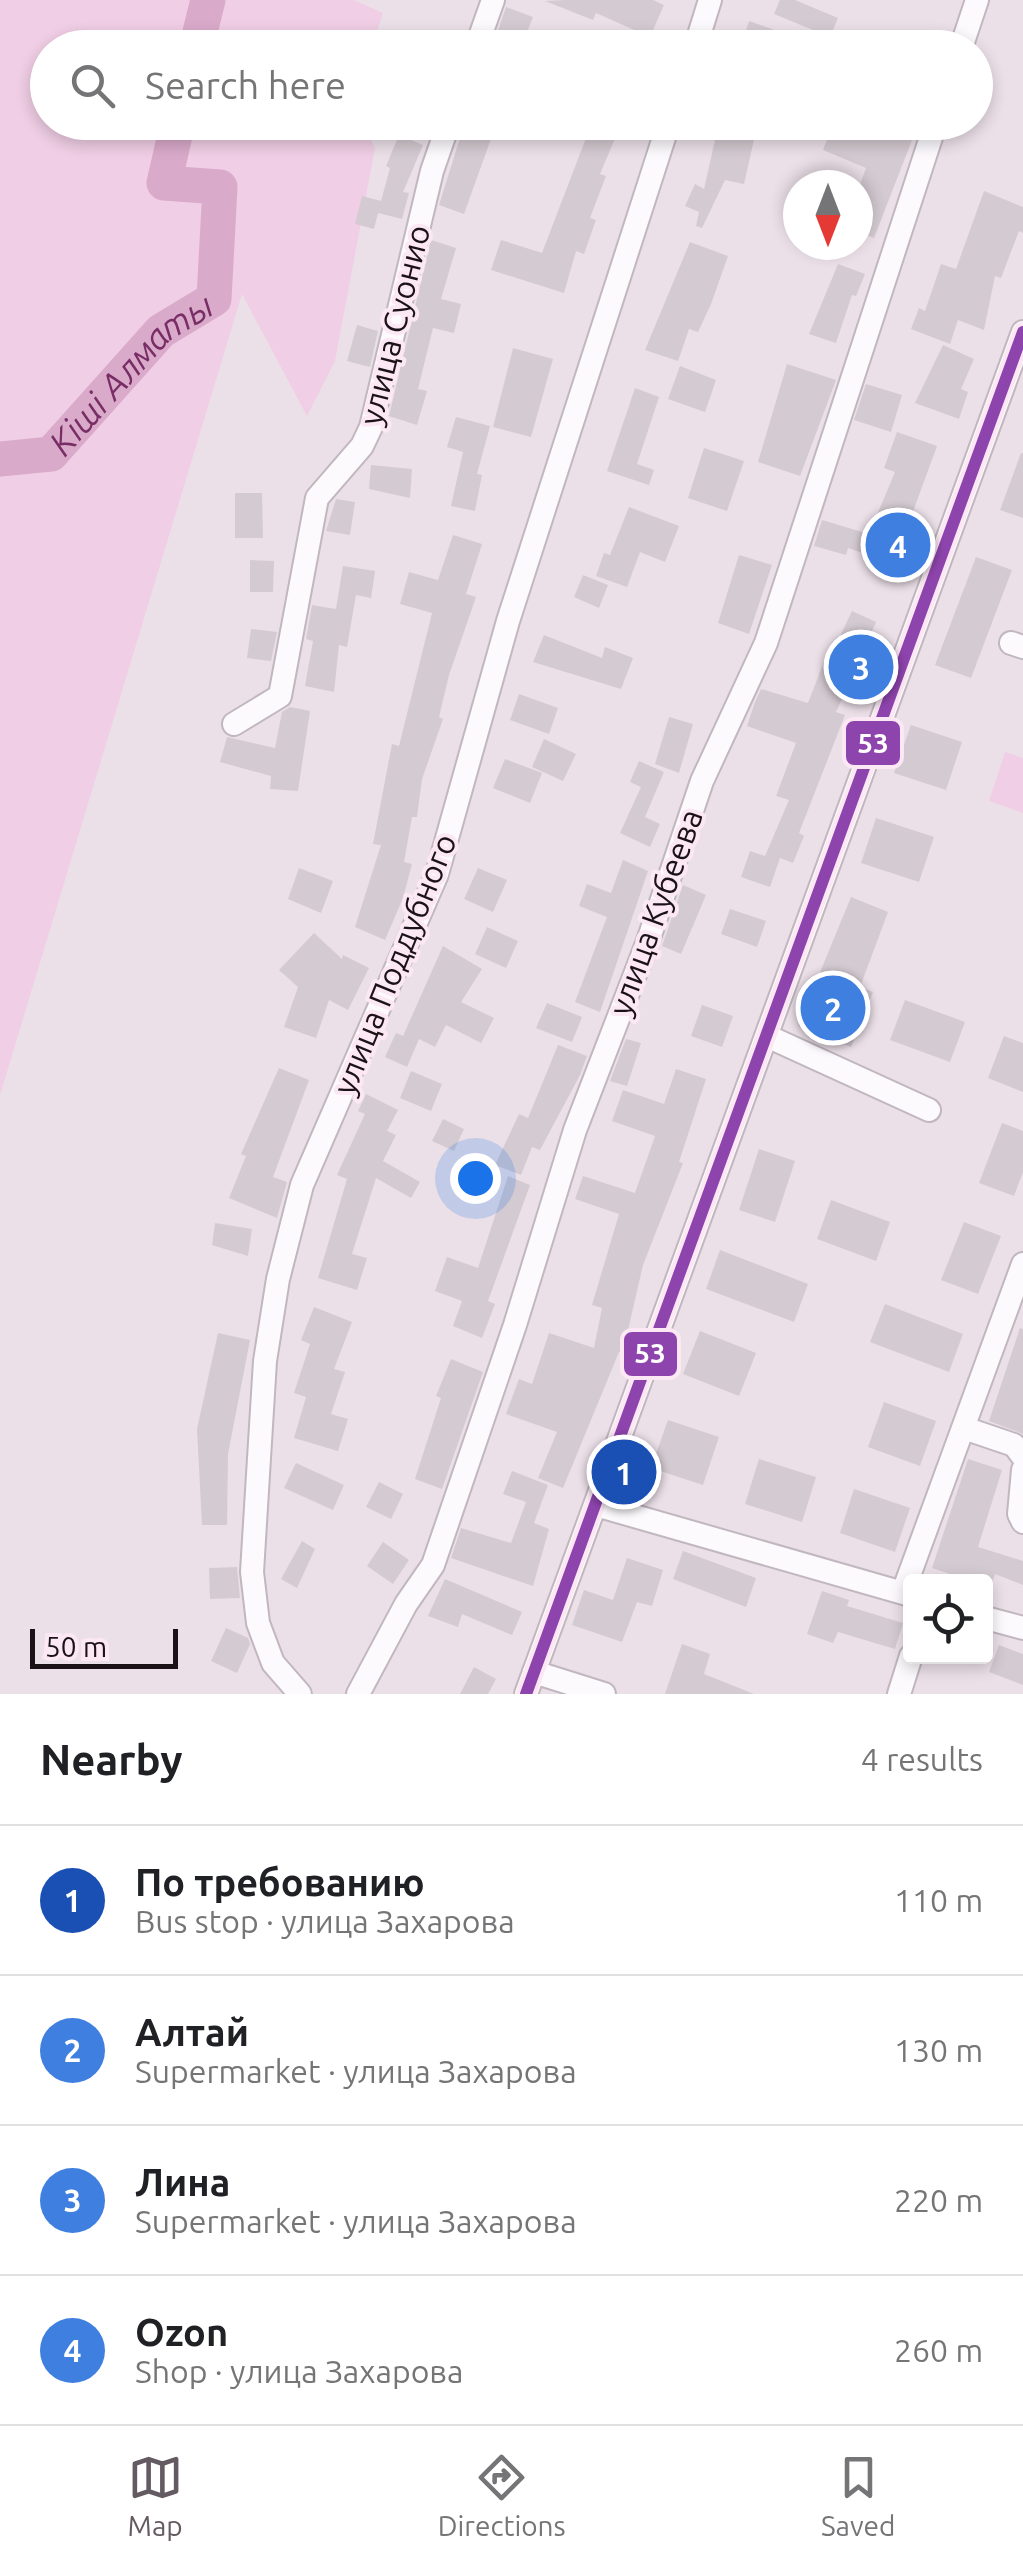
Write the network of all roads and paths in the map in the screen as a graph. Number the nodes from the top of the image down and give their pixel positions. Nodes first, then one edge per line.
1 (493, 0) edge
2 (710, 0) edge
3 (977, 0) edge
4 (482, 30) edge
5 (700, 30) edge
6 (967, 30) edge
7 (443, 140) edge
8 (664, 140) edge
9 (930, 140) edge
10 (1023, 332) edge
11 (234, 724) dead end
12 (766, 1036) junction
13 (929, 1110) dead end
14 (1023, 1264) edge
15 (964, 1428) junction
16 (1023, 1457) edge
17 (1023, 1470) edge
18 (596, 1505) junction
19 (1023, 1522) edge
20 (914, 1574) edge
21 (903, 1593) edge
22 (993, 1620) edge
23 (1023, 1628) edge
24 (909, 1664) edge
25 (530, 1683) edge
26 (300, 1694) edge
27 (358, 1694) edge
28 (604, 1694) edge
29 (900, 1694) edge

1 - 4 street
2 - 5 street
3 - 6 street
7 - 11 street, улица Суонио
8 - 26 street, улица Поддубного
9 - 27 street, улица Кубеева
10 - 12 street
12 - 13 street
12 - 18 street
14 - 15 street
15 - 16 street
15 - 20 street
17 - 19 street
18 - 21 street
18 - 25 street
22 - 23 street
24 - 29 street
25 - 28 street

